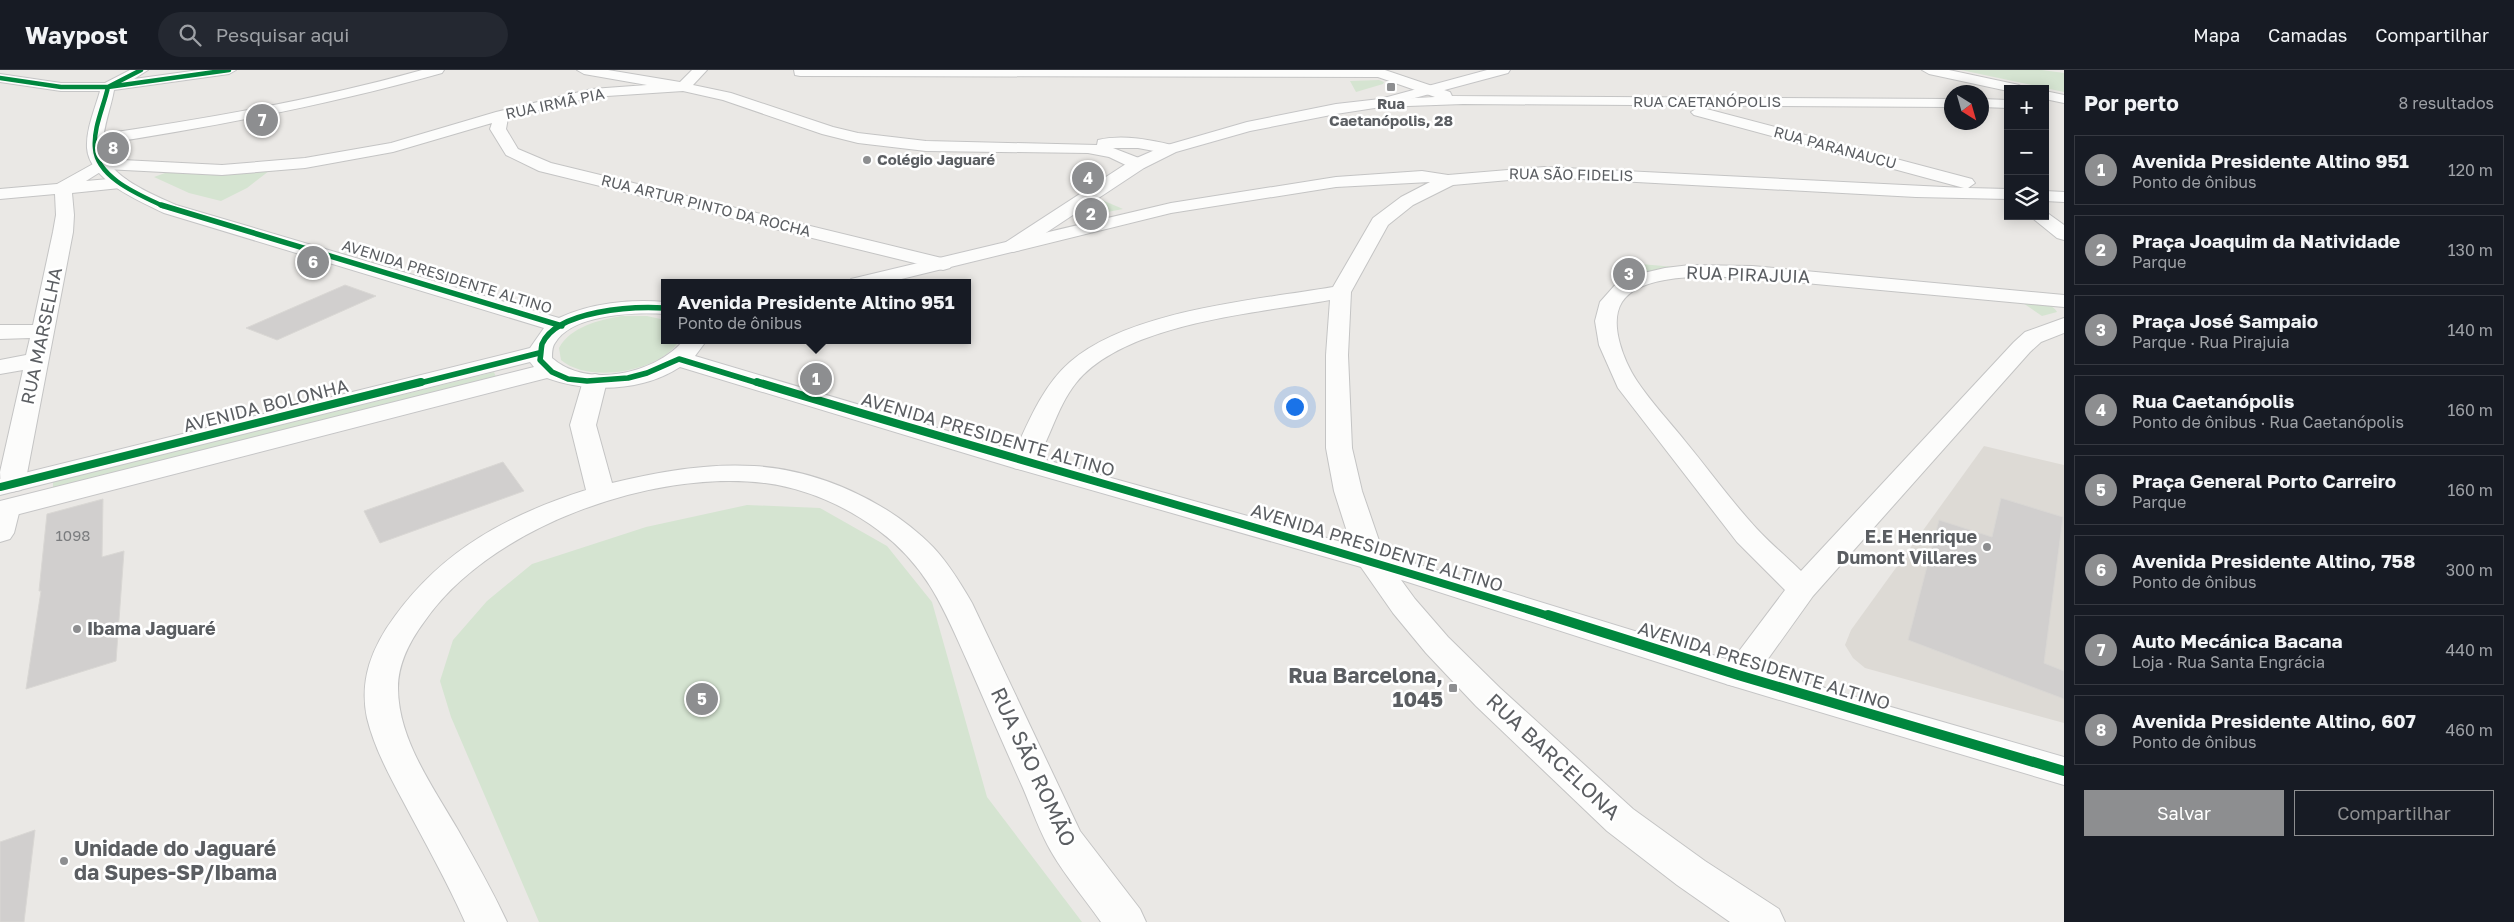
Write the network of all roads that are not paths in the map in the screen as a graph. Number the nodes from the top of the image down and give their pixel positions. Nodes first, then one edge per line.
1 (141, 70) edge
2 (229, 70) edge
3 (437, 70) edge
4 (584, 70) edge
5 (700, 70) edge
6 (1465, 70) edge
7 (1503, 70) edge
8 (1929, 70) edge
9 (837, 71) edge
10 (800, 72) dead end
11 (1375, 72) edge
12 (608, 74) junction
13 (0, 78) edge
14 (1414, 85) junction
15 (2004, 86) edge
16 (108, 87) junction
17 (683, 87) junction
18 (1432, 90) junction
19 (592, 93) junction
20 (2049, 96) edge
21 (2064, 99) edge
22 (1463, 100) junction
23 (1664, 102) junction
24 (1381, 103) junction
25 (1944, 103) edge
26 (1989, 103) edge
27 (2004, 104) edge
28 (2049, 105) edge
29 (2064, 106) edge
30 (1336, 109) junction
31 (501, 115) junction
32 (1247, 127) junction
33 (96, 140) junction
34 (1138, 143) junction
35 (1065, 146) junction
36 (1170, 149) junction
37 (102, 164) junction
38 (1138, 164) junction
39 (1449, 180) junction
40 (1336, 182) junction
41 (120, 183) junction
42 (63, 187) junction
43 (2004, 193) edge
44 (0, 194) edge
45 (2004, 194) edge
46 (2049, 196) edge
47 (2064, 197) edge
48 (1407, 201) junction
49 (2045, 220) edge
50 (2064, 234) edge
51 (1013, 246) junction
52 (943, 264) junction
53 (876, 279) edge
54 (1341, 292) junction
55 (2064, 301) edge
56 (661, 308) edge
57 (2064, 325) edge
58 (562, 326) junction
59 (42, 331) junction
60 (0, 332) edge
61 (692, 344) edge
62 (679, 359) junction
63 (36, 360) junction
64 (545, 362) junction
65 (0, 367) edge
66 (595, 381) junction
67 (1023, 462) junction
68 (601, 494) junction
69 (3, 505) edge
70 (1371, 560) junction
71 (1802, 589) junction
72 (1738, 675) junction
73 (2064, 771) edge
74 (486, 922) edge
75 (1124, 922) edge
76 (1764, 922) edge

1 - 16 street
2 - 16 street
3 - 33 street
4 - 12 street
5 - 17 street
6 - 14 street
7 - 18 street
8 - 15 street
9 - 10 street
9 - 11 street
11 - 14 street
12 - 17 street
12 - 19 street
13 - 16 street
14 - 18 street, RUA CAETANÓPOLIS
14 - 30 street, RUA CAETANÓPOLIS
16 - 33 street, AVENIDA PRESIDENTE ALTINO
17 - 19 street, RUA IRMÃ PIA
17 - 35 street, RUA IRMÃ PIA
18 - 22 street, RUA CAETANÓPOLIS
18 - 24 street, RUA CAETANÓPOLIS
19 - 31 street, RUA IRMÃ PIA
20 - 21 street
22 - 23 street, RUA CAETANÓPOLIS
22 - 24 street, RUA CAETANÓPOLIS
23 - 25 street, RUA CAETANÓPOLIS
23 - 43 street, RUA PARANAUCU
24 - 30 street, RUA CAETANÓPOLIS
26 - 27 street
28 - 29 street
30 - 32 street, RUA CAETANÓPOLIS
31 - 37 street, RUA IRMÃ PIA
31 - 52 street, RUA ARTUR PINTO DA ROCHA
32 - 34 street
32 - 36 street, RUA CAETANÓPOLIS
33 - 37 street, AVENIDA PRESIDENTE ALTINO
34 - 35 street, RUA IRMÃ PIA
34 - 36 street, RUA IRMÃ PIA
35 - 38 street, RUA IRMÃ PIA
36 - 38 street, RUA CAETANÓPOLIS
37 - 41 street, AVENIDA PRESIDENTE ALTINO
37 - 42 street
38 - 51 street, RUA CAETANÓPOLIS
39 - 40 street
39 - 45 street, RUA SÃO FIDELIS
39 - 48 street, RUA SÃO FIDELIS
40 - 48 street
40 - 51 street
41 - 42 street
41 - 58 street, AVENIDA PRESIDENTE ALTINO
42 - 44 street
42 - 59 street, RUA MARSELHA
46 - 47 street
48 - 54 street, RUA SÃO FIDELIS
49 - 50 street
51 - 52 street
52 - 53 street
54 - 67 street
54 - 70 street, RUA SÃO FIDELIS
55 - 71 street, RUA PIRAJUIA
56 - 58 street
57 - 71 street
58 - 64 street
59 - 60 street
59 - 63 street, RUA MARSELHA
61 - 62 street
62 - 66 street
62 - 67 street, AVENIDA PRESIDENTE ALTINO
63 - 65 street
63 - 69 street, RUA MARSELHA
64 - 66 street
64 - 69 street, AVENIDA BOLONHA
66 - 68 street
67 - 70 street, AVENIDA PRESIDENTE ALTINO
68 - 74 street, RUA SÃO ROMÃO
68 - 75 street, RUA SÃO ROMÃO
70 - 72 street, AVENIDA PRESIDENTE ALTINO
70 - 76 street, RUA BARCELONA
71 - 72 street
72 - 73 street, AVENIDA PRESIDENTE ALTINO

